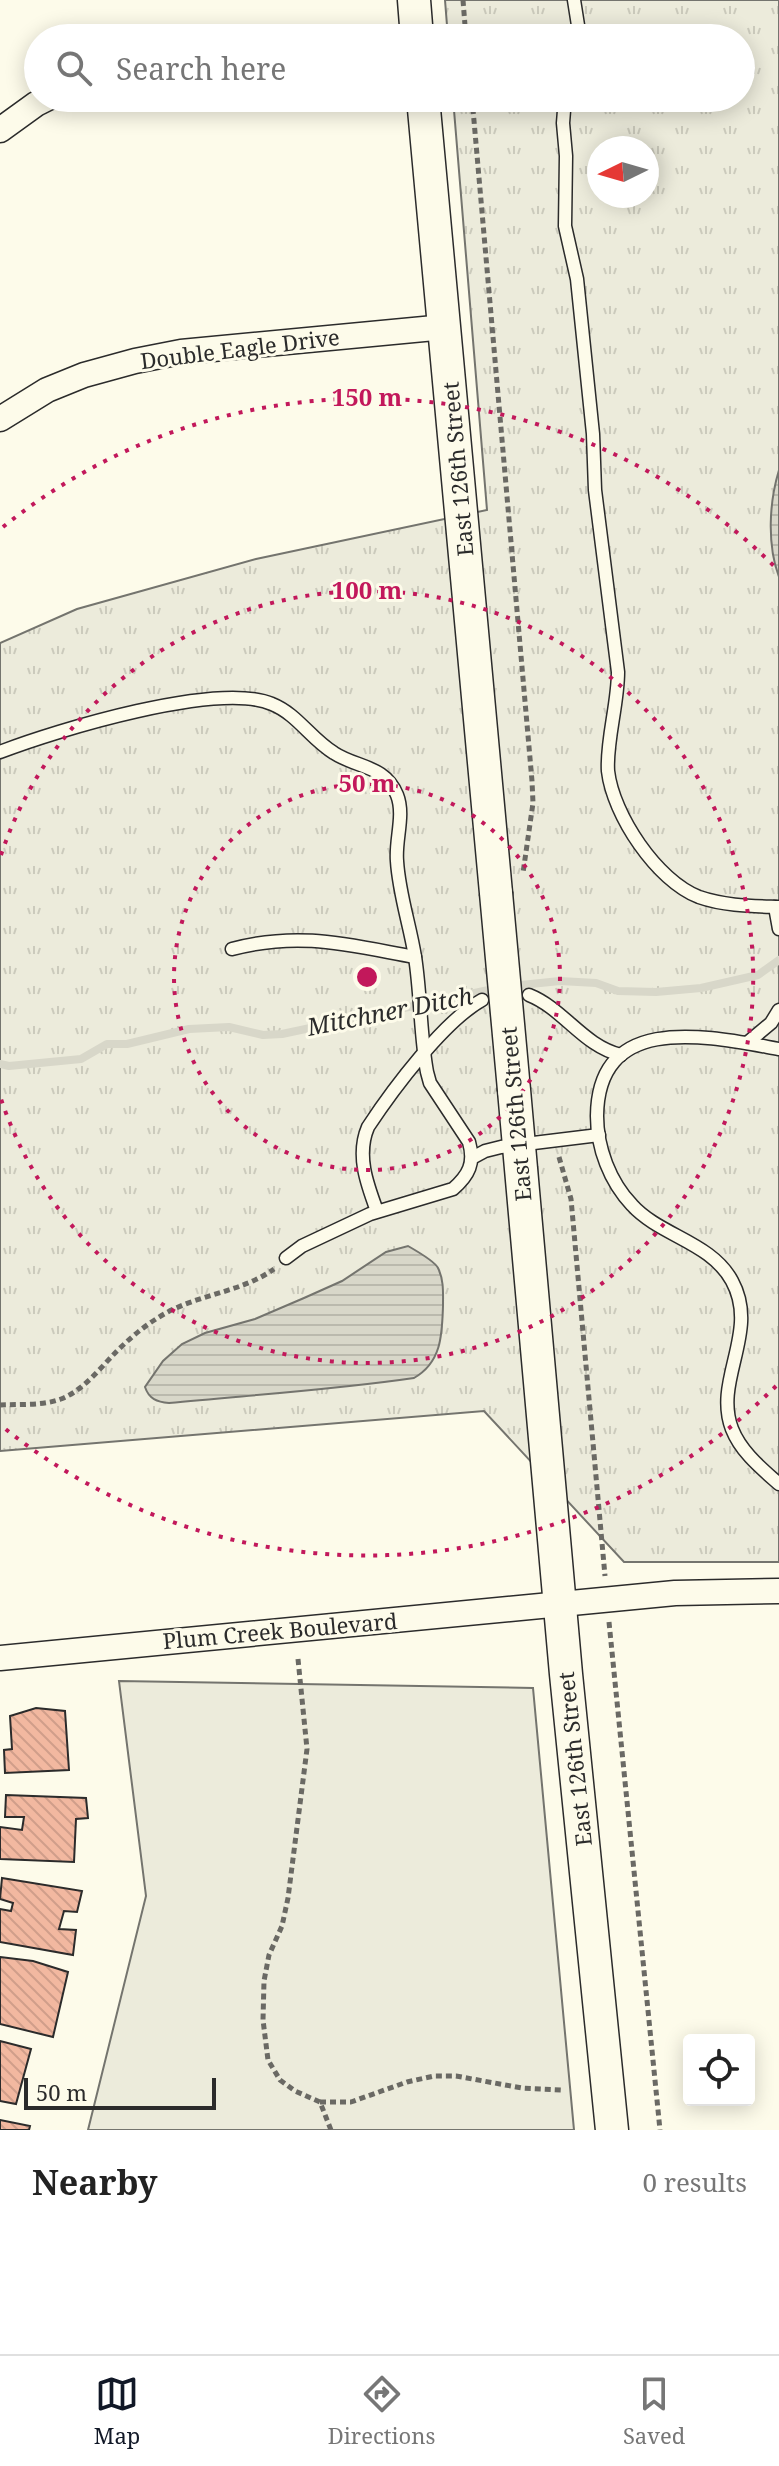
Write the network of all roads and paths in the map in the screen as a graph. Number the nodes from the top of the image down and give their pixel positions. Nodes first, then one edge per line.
1 (414, 0) edge
2 (463, 0) edge
3 (574, 0) edge
4 (416, 24) edge
5 (465, 24) edge
6 (578, 24) edge
7 (25, 112) edge
8 (424, 112) edge
9 (473, 112) edge
10 (563, 112) edge
11 (0, 130) edge
12 (445, 327) junction
13 (3, 410) edge
14 (0, 752) edge
15 (509, 887) junction
16 (777, 907) edge
17 (779, 929) edge
18 (232, 949) dead end
19 (415, 957) junction
20 (529, 995) dead end
21 (482, 1000) dead end
22 (779, 1010) edge
23 (747, 1043) junction
24 (779, 1049) edge
25 (621, 1055) junction
26 (424, 1056) junction
27 (599, 1135) junction
28 (519, 1145) junction
29 (472, 1158) junction
30 (377, 1211) junction
31 (286, 1258) joint
32 (0, 1405) edge
33 (779, 1484) edge
34 (779, 1591) edge
35 (560, 1605) junction
36 (0, 1658) edge
37 (298, 1659) dead end
38 (561, 2090) dead end
39 (320, 2102) junction
40 (331, 2130) edge
41 (612, 2130) edge

1 - 4 street
2 - 5 path
3 - 6 lane
7 - 11 street
8 - 12 street, East 126th Street
9 - 15 path
10 - 16 lane
12 - 13 street, Double Eagle Drive
12 - 15 street, East 126th Street
14 - 19 lane
15 - 28 street, East 126th Street, bridge
16 - 17 lane
18 - 19 lane
19 - 26 lane
20 - 25 lane
21 - 26 lane
22 - 23 lane
23 - 24 lane
23 - 25 lane
25 - 27 lane
26 - 29 lane
26 - 30 lane
27 - 28 lane
27 - 33 lane
28 - 29 lane
28 - 35 street, East 126th Street
29 - 30 lane
30 - 31 lane
31 - 32 path
34 - 35 street, Plum Creek Boulevard
35 - 36 street, Plum Creek Boulevard
35 - 41 street, East 126th Street
37 - 39 path
38 - 39 path
39 - 40 path

